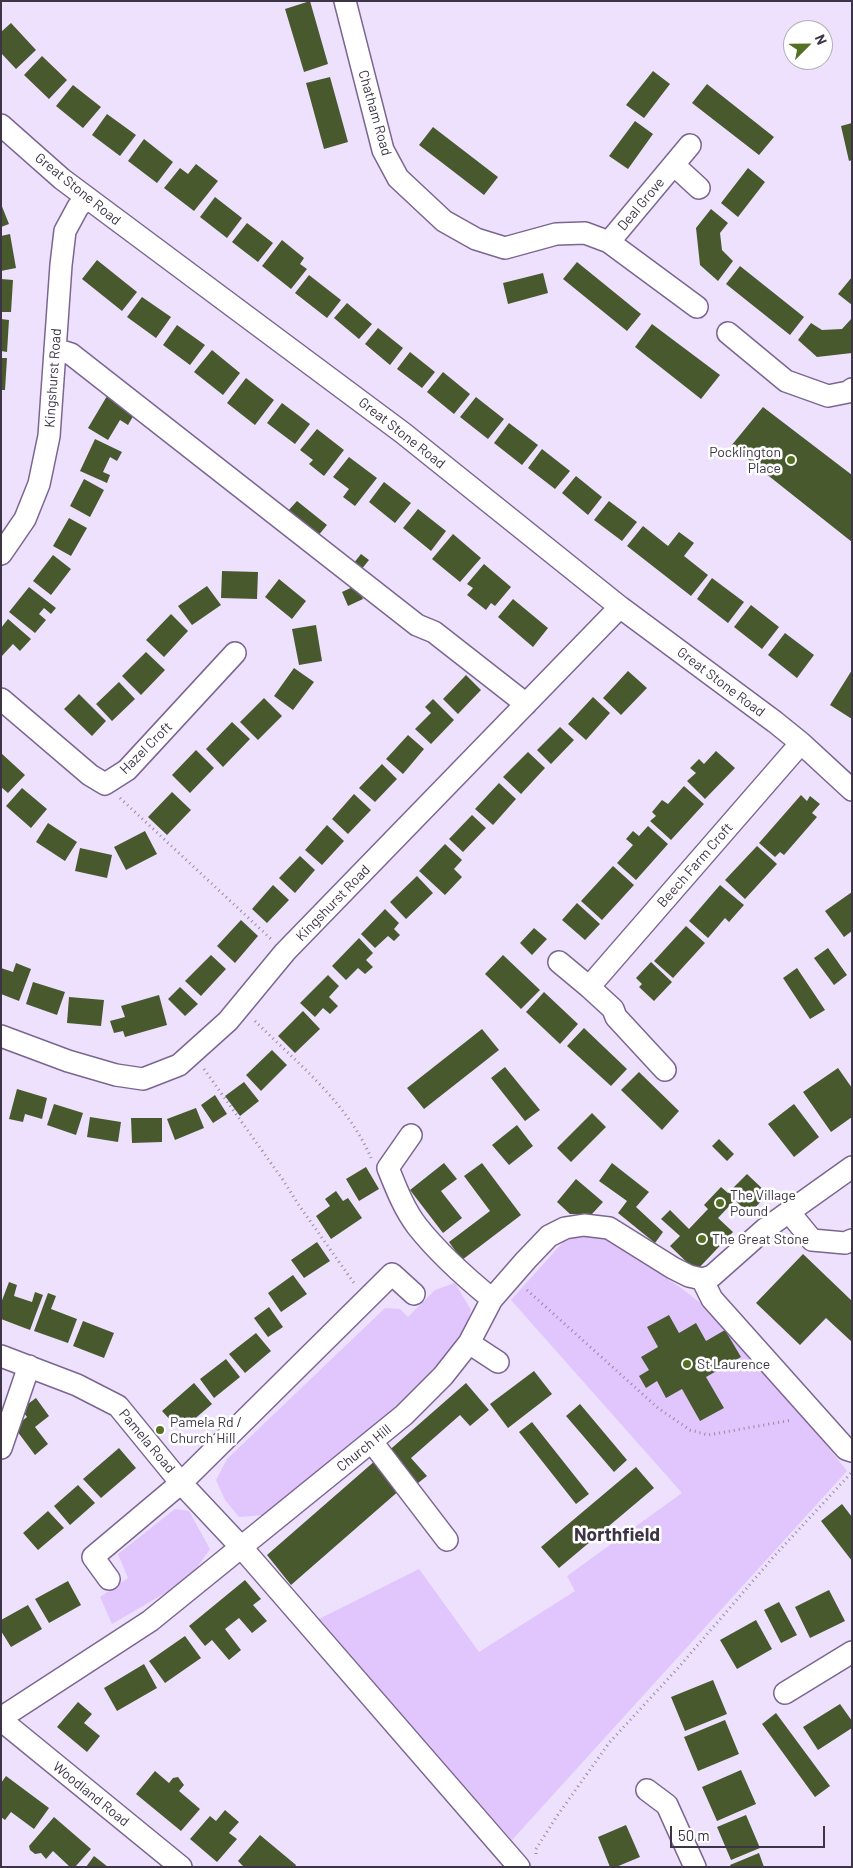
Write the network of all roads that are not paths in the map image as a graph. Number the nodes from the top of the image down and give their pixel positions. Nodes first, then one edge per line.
1 (345, 1) edge
2 (1, 125) edge
3 (690, 145) dead end
4 (674, 165) junction
5 (699, 188) dead end
6 (87, 198) junction
7 (609, 242) junction
8 (697, 307) dead end
9 (728, 333) dead end
10 (55, 349) junction
11 (852, 389) edge
12 (1, 554) edge
13 (620, 606) junction
14 (235, 653) dead end
15 (1, 700) edge
16 (526, 704) junction
17 (801, 743) junction
18 (852, 770) edge
19 (852, 790) edge
20 (559, 962) dead end
21 (589, 988) junction
22 (1, 1036) edge
23 (665, 1070) dead end
24 (411, 1135) dead end
25 (852, 1167) edge
26 (789, 1212) junction
27 (852, 1240) edge
28 (702, 1279) junction
29 (414, 1294) dead end
30 (492, 1299) junction
31 (469, 1343) junction
32 (1, 1356) edge
33 (498, 1362) dead end
34 (29, 1366) junction
35 (372, 1442) junction
36 (1, 1448) edge
37 (849, 1450) edge
38 (182, 1483) junction
39 (447, 1540) dead end
40 (242, 1548) junction
41 (109, 1579) dead end
42 (852, 1652) edge
43 (786, 1693) dead end
44 (4, 1712) edge
45 (647, 1790) dead end
46 (527, 1862) edge
47 (181, 1867) edge
48 (695, 1867) edge

1 - 7 street, Chatham Road
2 - 6 street, Great Stone Road
3 - 4 street, Deal Grove
4 - 5 street, Deal Grove
4 - 7 street, Deal Grove
6 - 10 street, Kingshurst Road
6 - 13 street, Great Stone Road
7 - 8 street, Chatham Road
9 - 11 street
10 - 12 street, Kingshurst Road
10 - 16 street
13 - 16 street, Kingshurst Road
13 - 17 street, Great Stone Road
14 - 15 street, Hazel Croft
16 - 22 street, Kingshurst Road
17 - 18 street, Great Stone Road
17 - 19 street, Great Stone Road
17 - 21 street, Beech Farm Croft
20 - 21 street
21 - 23 street
24 - 30 street
25 - 26 street
26 - 27 street
26 - 28 street
28 - 30 street, Church Hill
28 - 37 street
29 - 38 street
30 - 31 street, Church Hill
31 - 33 street
31 - 35 street, Church Hill
32 - 34 street, Pamela Road
34 - 36 street
34 - 38 street, Pamela Road
35 - 39 street
35 - 40 street, Church Hill
38 - 40 street, Pamela Road
38 - 41 street
40 - 44 street, Church Hill
40 - 46 street, Pamela Road
42 - 43 street
44 - 47 street, Woodland Road
45 - 48 street

